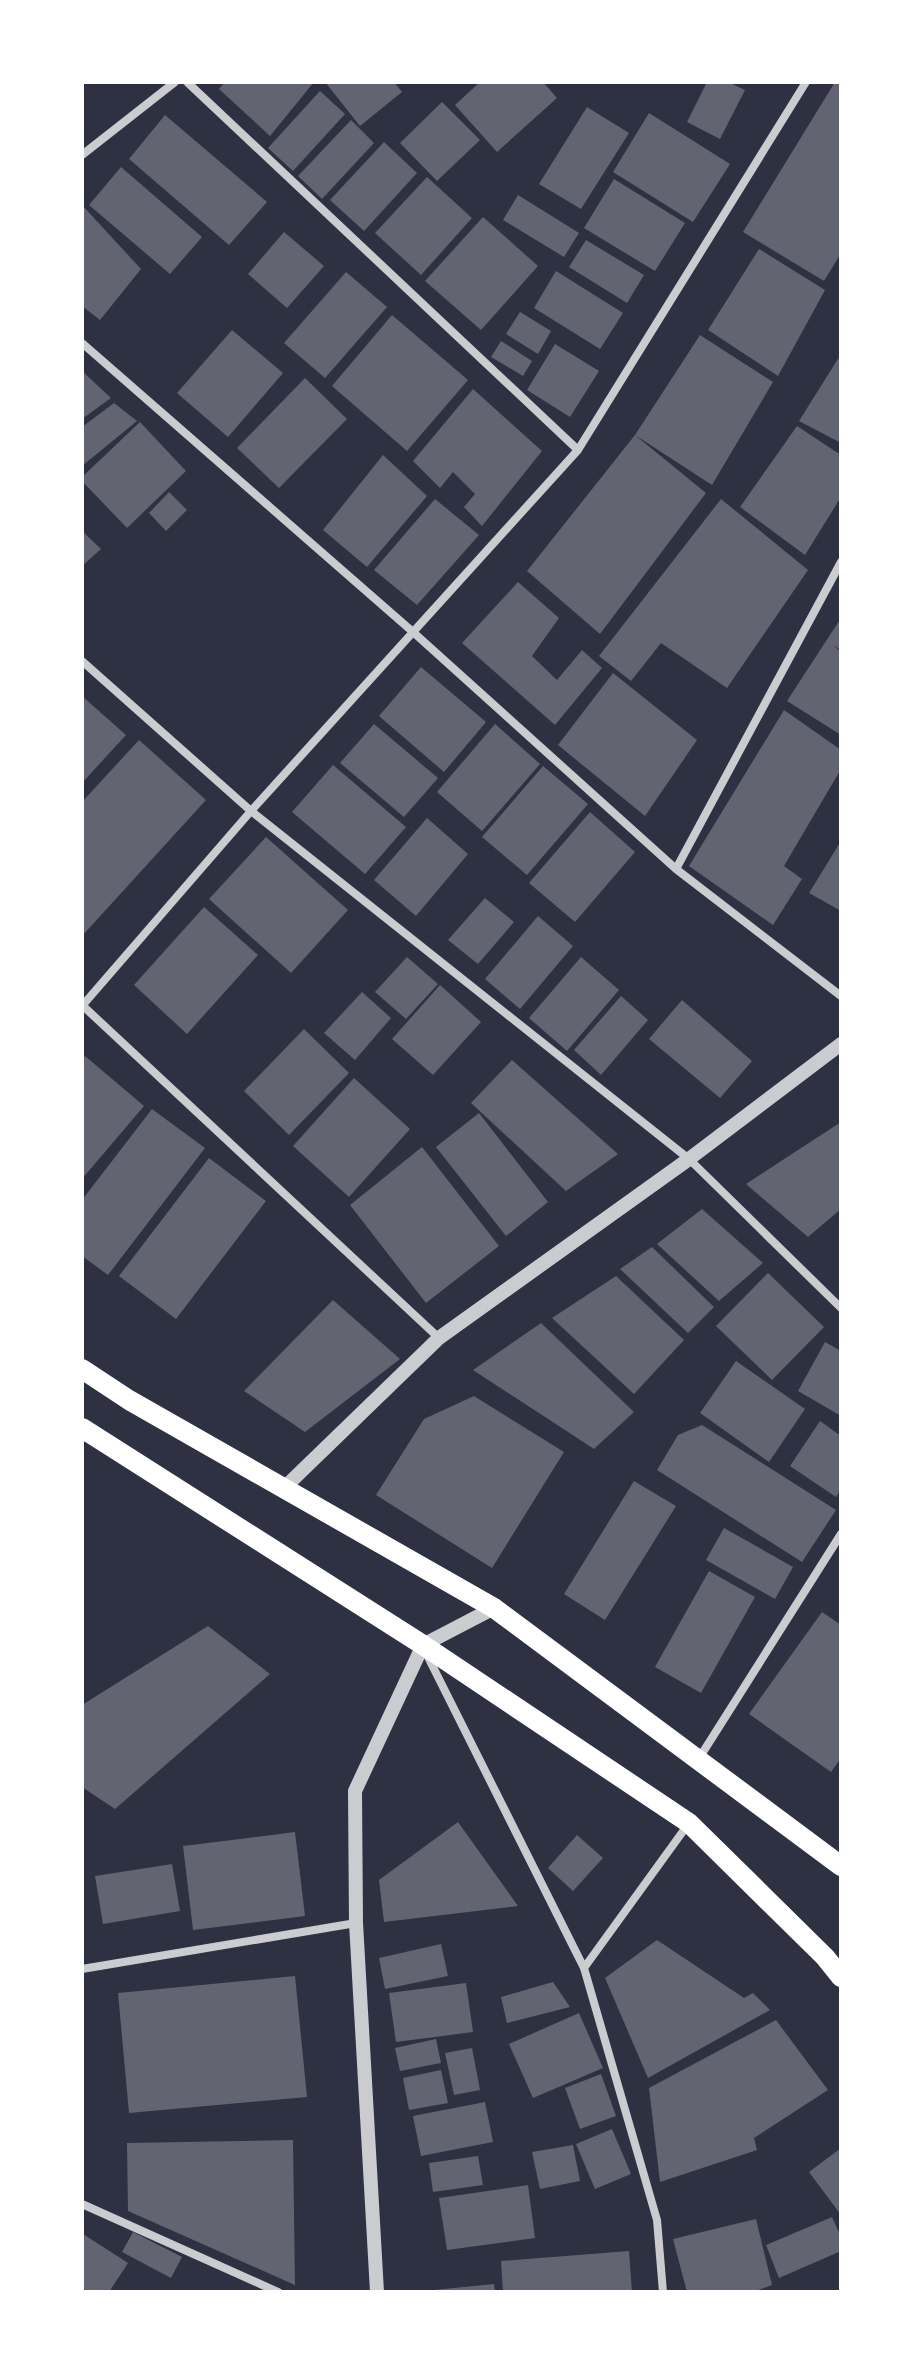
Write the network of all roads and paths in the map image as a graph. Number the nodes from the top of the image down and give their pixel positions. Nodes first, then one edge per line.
1 (175, 82) edge
2 (187, 82) edge
3 (806, 82) edge
4 (82, 155) edge
5 (82, 343) edge
6 (578, 450) junction
7 (841, 562) edge
8 (413, 632) junction
9 (82, 661) edge
10 (251, 811) junction
11 (676, 869) junction
12 (841, 996) edge
13 (82, 1005) edge
14 (841, 1044) edge
15 (689, 1159) junction
16 (841, 1308) edge
17 (439, 1338) junction
18 (82, 1369) edge
19 (82, 1428) edge
20 (284, 1488) junction
21 (841, 1534) edge
22 (494, 1608) junction
23 (423, 1645) junction
24 (698, 1760) junction
25 (689, 1823) junction
26 (841, 1866) edge
27 (356, 1923) junction
28 (584, 1968) junction
29 (82, 1969) edge
30 (841, 1977) edge
31 (82, 2204) edge
32 (278, 2292) edge
33 (377, 2292) edge
34 (663, 2292) edge

1 - 4 street
2 - 6 street
3 - 6 street
5 - 8 street
6 - 8 street
7 - 11 street
8 - 10 street
8 - 11 street
9 - 10 street
10 - 13 street
10 - 15 street
11 - 12 street
13 - 17 street
14 - 15 street
15 - 16 street
15 - 17 street
17 - 20 street
18 - 20 main road
19 - 23 main road
20 - 22 main road
21 - 24 street
22 - 23 street
22 - 24 main road
23 - 25 main road
23 - 27 street
23 - 28 street
24 - 26 main road
25 - 28 street
25 - 30 main road
27 - 29 street
27 - 33 street
28 - 34 street
31 - 32 street

